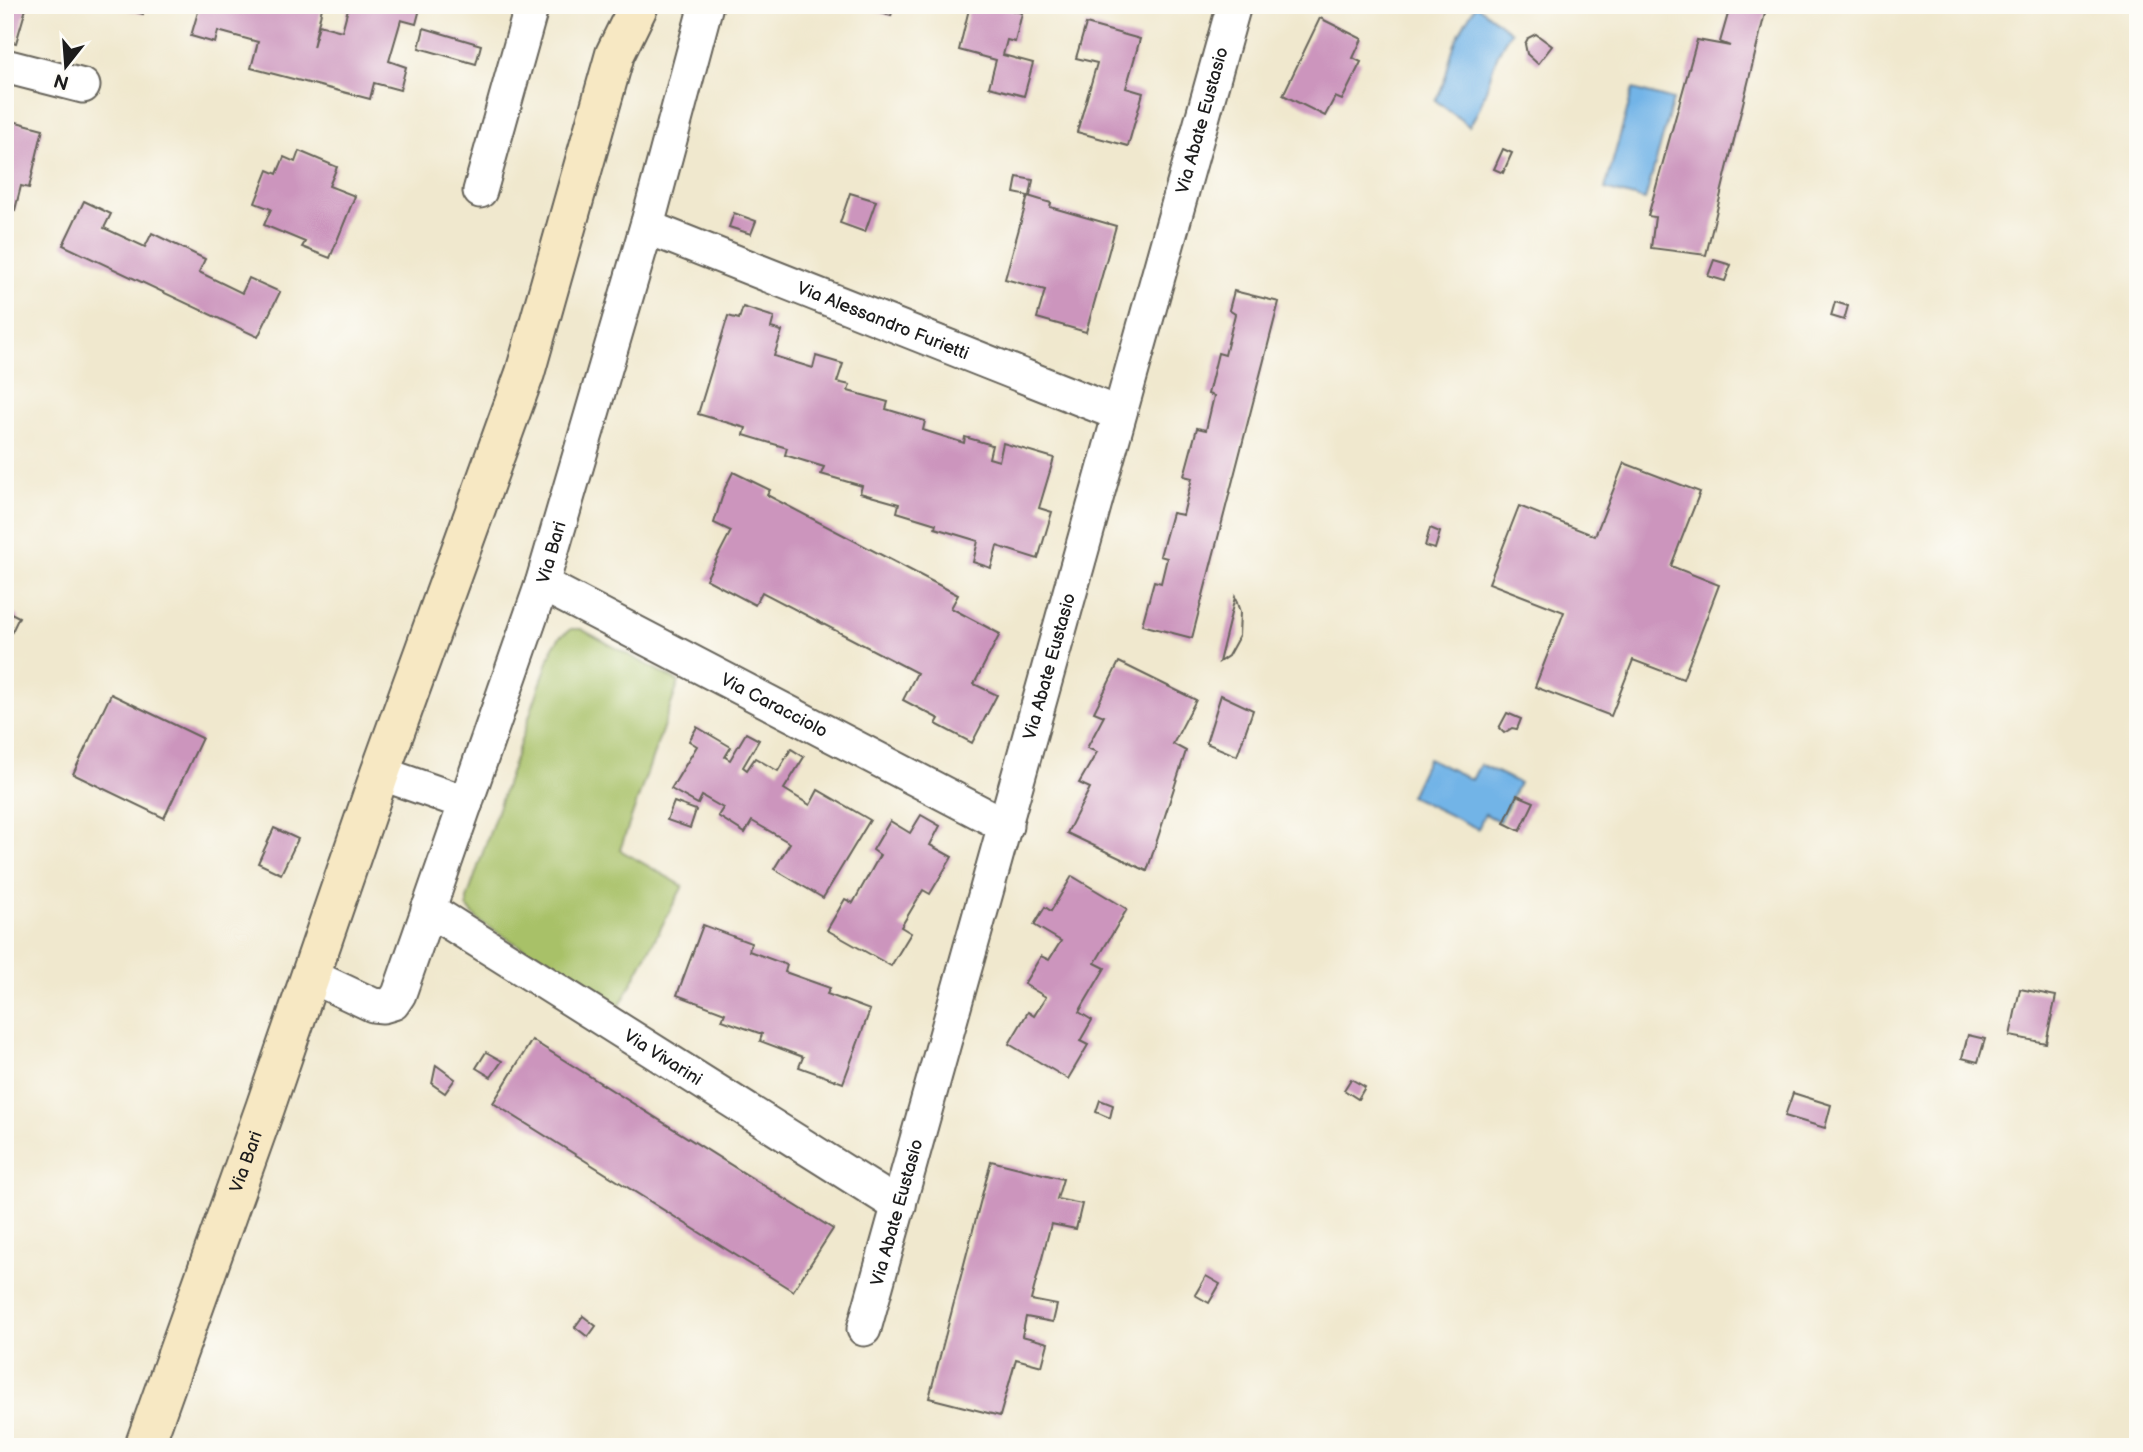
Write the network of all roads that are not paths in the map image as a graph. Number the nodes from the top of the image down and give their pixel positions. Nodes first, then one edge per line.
1 (532, 5) edge
2 (616, 5) edge
3 (639, 5) edge
4 (706, 5) edge
5 (1234, 5) edge
6 (615, 54) junction
7 (5, 66) edge
8 (83, 86) dead end
9 (480, 191) dead end
10 (647, 227) junction
11 (1119, 414) junction
12 (542, 584) junction
13 (380, 773) junction
14 (466, 803) junction
15 (1006, 826) junction
16 (428, 909) junction
17 (311, 976) junction
18 (900, 1206) junction
19 (864, 1329) dead end
20 (144, 1447) edge

1 - 9 street
2 - 6 main road, Via Bari
3 - 6 main road, Via Bari
4 - 10 street, Via Bari
5 - 11 street, Via Abate Eustasio
6 - 13 main road, Via Bari
7 - 8 street
10 - 11 street, Via Alessandro Furietti
10 - 12 street, Via Bari
11 - 15 street, Via Abate Eustasio
12 - 14 street, Via Bari
12 - 15 street, Via Caracciolo
13 - 14 street
13 - 17 main road, Via Bari
14 - 16 street, Via Bari
15 - 18 street, Via Abate Eustasio
16 - 17 street, Via Bari
16 - 18 street, Via Vivarini
17 - 20 main road, Via Bari
18 - 19 street, Via Abate Eustasio

